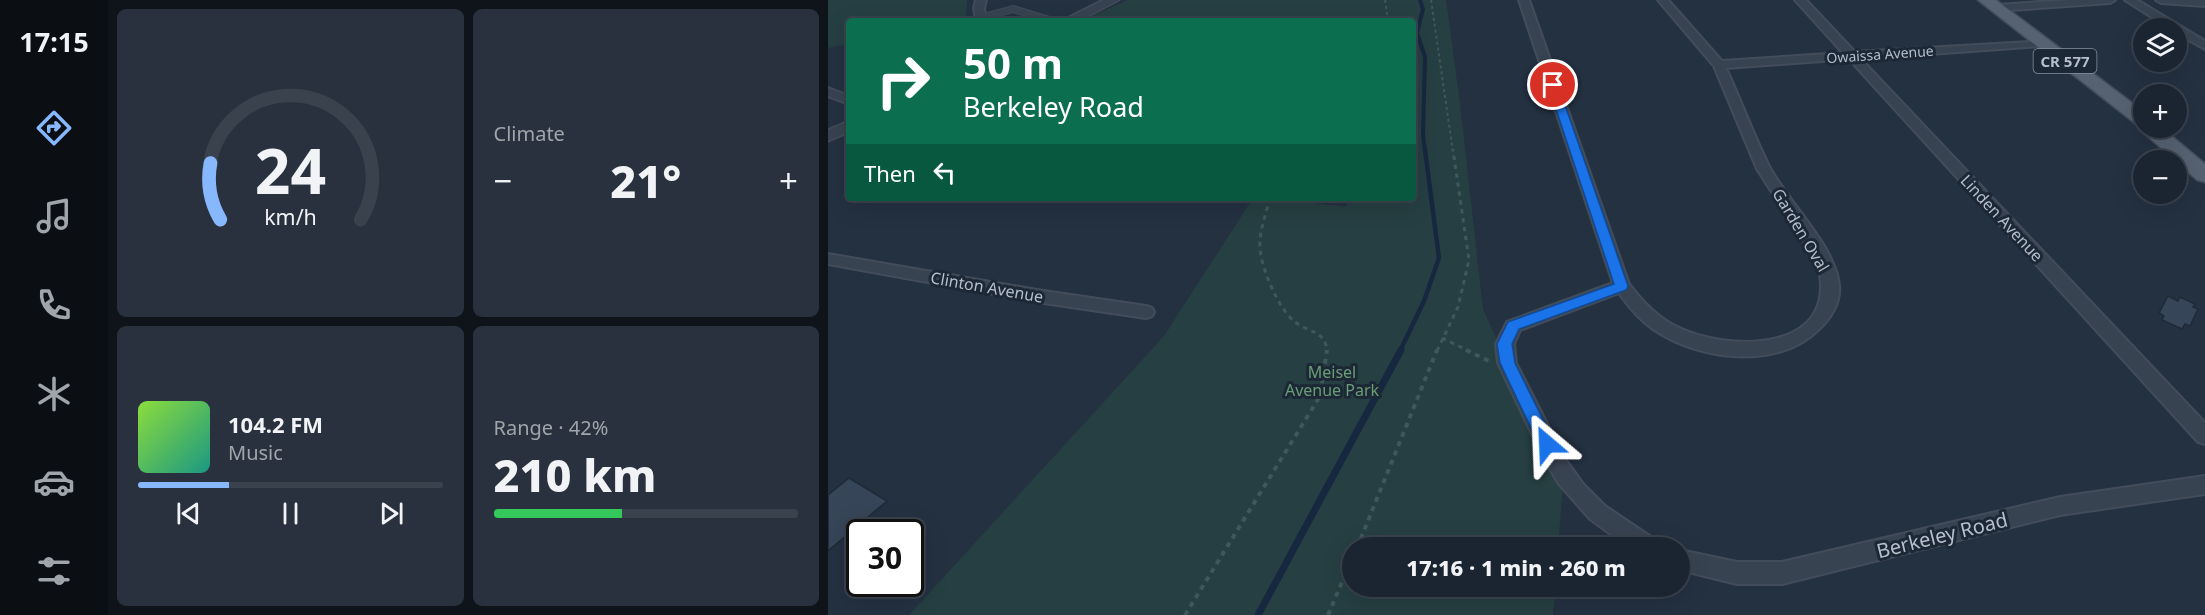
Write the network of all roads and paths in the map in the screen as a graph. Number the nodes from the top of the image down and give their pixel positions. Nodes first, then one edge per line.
1 (981, 0) edge
2 (1113, 0) edge
3 (1385, 0) edge
4 (1431, 0) edge
5 (1524, 0) edge
6 (1663, 0) edge
7 (1800, 0) edge
8 (2110, 0) edge
9 (2130, 0) edge
10 (2162, 0) edge
11 (2205, 3) edge
12 (1992, 4) edge
13 (1037, 16) junction
14 (981, 18) edge
15 (984, 18) edge
16 (1033, 18) edge
17 (1043, 18) edge
18 (1074, 18) edge
19 (1388, 18) edge
20 (2042, 43) junction
21 (2205, 46) edge
22 (1852, 56) junction
23 (1719, 65) junction
24 (828, 92) edge
25 (846, 99) edge
26 (2133, 113) edge
27 (846, 127) edge
28 (828, 136) edge
29 (2162, 138) edge
30 (2205, 175) edge
31 (1269, 201) edge
32 (828, 259) edge
33 (1622, 286) junction
34 (1146, 312) dead end
35 (1442, 338) junction
36 (1513, 373) junction
37 (2205, 436) edge
38 (2205, 485) edge
39 (1361, 537) edge
40 (1632, 537) edge
41 (1690, 563) edge
42 (1342, 582) edge
43 (1185, 615) edge
44 (1328, 615) edge

1 - 14 street
2 - 18 street
3 - 19 path
4 - 35 path
5 - 33 street, Garden Oval
6 - 23 street, Garden Oval
7 - 22 street, Linden Avenue
8 - 12 street
9 - 21 street
10 - 11 street
12 - 20 main road, CR 577
13 - 15 lane
13 - 16 lane
13 - 17 lane
20 - 22 street, Owaissa Avenue
20 - 26 main road, CR 577
22 - 23 street, Owaissa Avenue
22 - 37 street, Linden Avenue
23 - 33 street, Garden Oval
24 - 25 street
27 - 28 street
29 - 30 main road
31 - 43 path
32 - 34 street, Clinton Avenue
33 - 36 street
35 - 36 path
35 - 39 path
36 - 40 street
38 - 41 street, Berkeley Road
42 - 44 path

